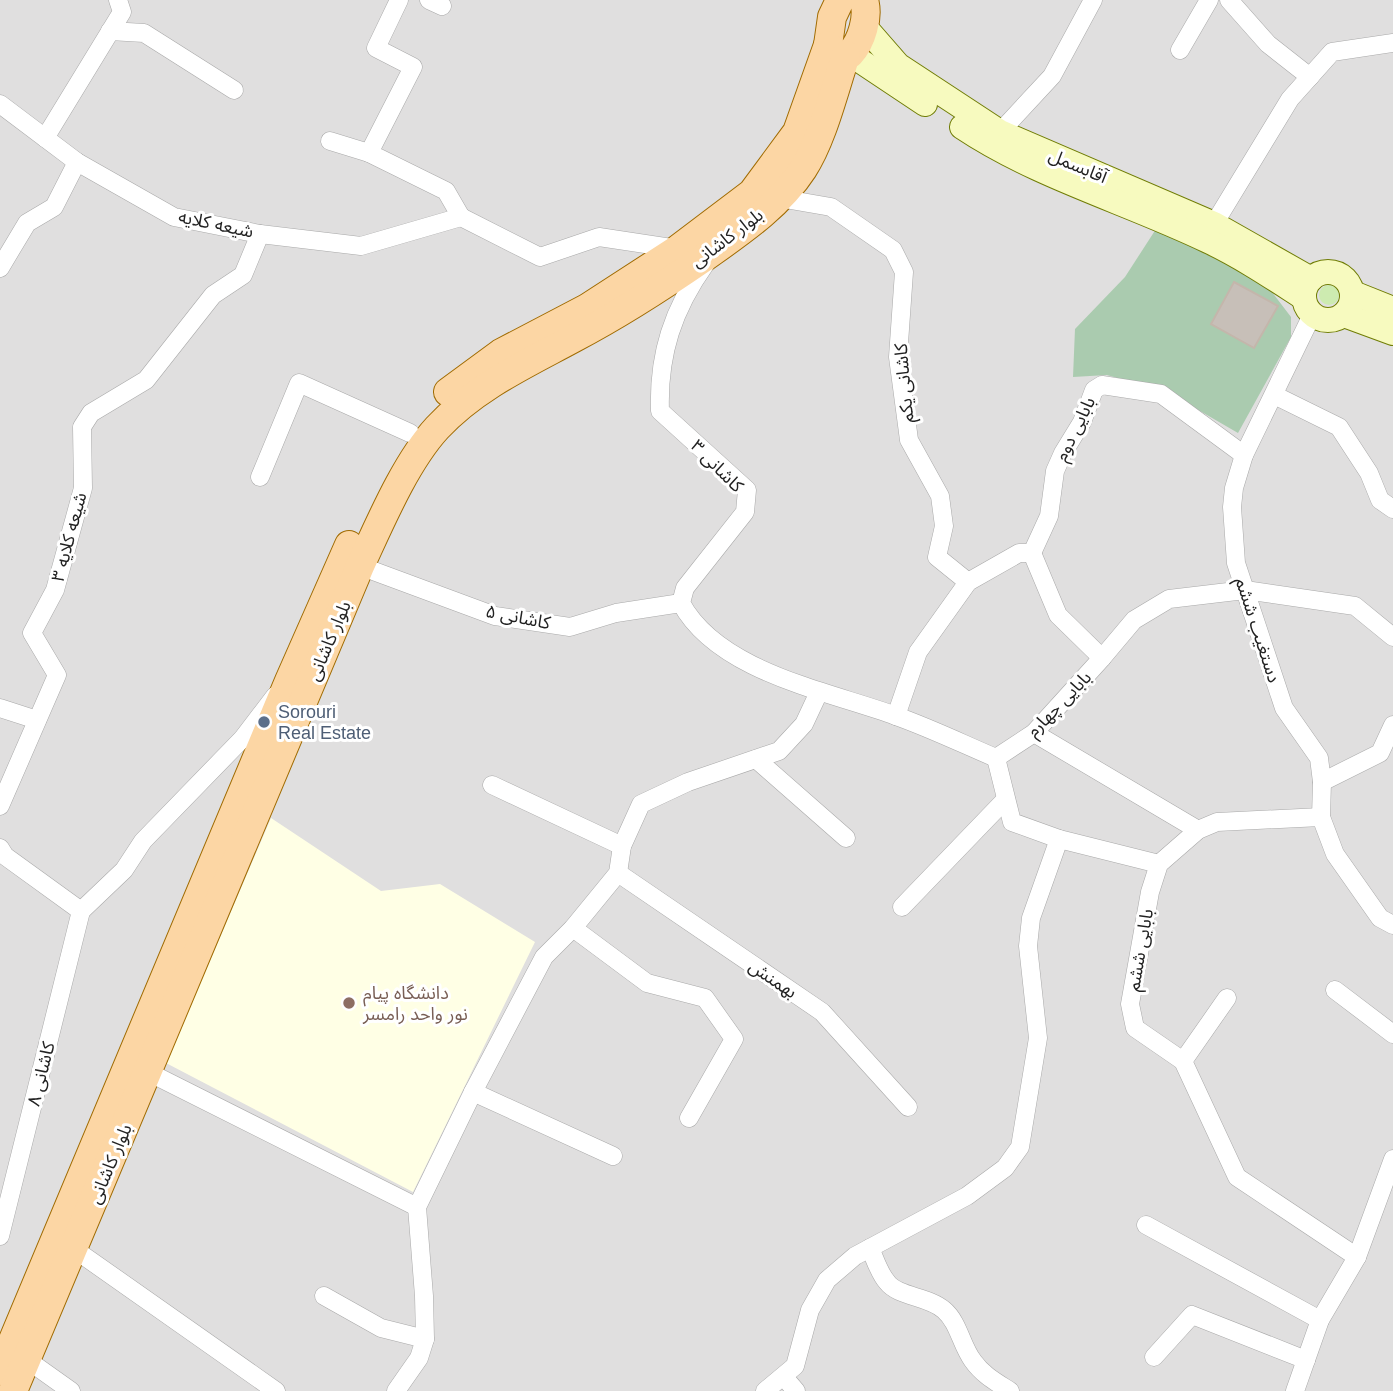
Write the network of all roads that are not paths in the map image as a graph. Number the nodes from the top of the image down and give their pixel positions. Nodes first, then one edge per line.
1 (118, 0) edge
2 (399, 0) edge
3 (1093, 0) edge
4 (1209, 0) edge
5 (1229, 0) edge
6 (860, 6) edge
7 (110, 30) junction
8 (1393, 43) edge
9 (1180, 50) dead end
10 (856, 55) junction
11 (1310, 77) junction
12 (826, 80) junction
13 (234, 90) dead end
14 (0, 104) edge
15 (1000, 132) junction
16 (45, 138) junction
17 (330, 141) dead end
18 (369, 153) junction
19 (77, 162) junction
20 (779, 198) junction
21 (461, 218) junction
22 (1214, 224) junction
23 (260, 234) junction
24 (678, 249) junction
25 (716, 249) junction
26 (0, 268) edge
27 (1309, 297) junction
28 (1348, 304) junction
29 (1393, 309) edge
30 (1393, 334) edge
31 (1274, 395) junction
32 (411, 433) junction
33 (1244, 455) junction
34 (260, 477) dead end
35 (1393, 509) edge
36 (1032, 553) junction
37 (360, 566) junction
38 (968, 582) junction
39 (1245, 590) junction
40 (681, 603) junction
41 (1393, 637) edge
42 (1102, 659) junction
43 (289, 681) junction
44 (819, 692) junction
45 (0, 708) edge
46 (896, 716) junction
47 (37, 720) junction
48 (1393, 725) edge
49 (1034, 733) junction
50 (996, 758) junction
51 (756, 759) junction
52 (1322, 782) junction
53 (492, 785) dead end
54 (1005, 800) junction
55 (0, 806) edge
56 (1321, 817) junction
57 (1198, 830) junction
58 (846, 838) dead end
59 (1059, 839) junction
60 (622, 846) junction
61 (2, 854) edge
62 (1159, 864) junction
63 (618, 873) junction
64 (902, 907) dead end
65 (81, 911) junction
66 (1393, 925) edge
67 (573, 928) junction
68 (1335, 990) dead end
69 (1227, 998) dead end
70 (1393, 1034) edge
71 (1183, 1061) junction
72 (139, 1067) junction
73 (472, 1092) junction
74 (908, 1107) dead end
75 (689, 1118) dead end
76 (613, 1156) dead end
77 (1393, 1159) edge
78 (6, 1184) edge
79 (418, 1207) junction
80 (1146, 1225) dead end
81 (0, 1236) edge
82 (870, 1248) junction
83 (74, 1249) junction
84 (1357, 1257) junction
85 (324, 1296) dead end
86 (1320, 1320) junction
87 (425, 1339) junction
88 (1154, 1357) dead end
89 (26, 1359) junction
90 (1306, 1360) junction
91 (0, 1371) edge
92 (784, 1377) junction
93 (13, 1391) edge
94 (71, 1391) edge
95 (276, 1391) edge
96 (396, 1391) edge
97 (765, 1391) edge
98 (796, 1391) edge
99 (1010, 1391) edge
100 (1295, 1391) edge

1 - 7 street
2 - 18 street
3 - 15 street
4 - 9 street
5 - 11 street
6 - 10 street, آقابسمل
6 - 10 main road, بلوار کاشانی
7 - 13 street
7 - 16 street
8 - 11 street
10 - 12 main road, بلوار کاشانی
10 - 15 street, آقابسمل
10 - 27 street, آقابسمل
11 - 22 street
12 - 20 main road, بلوار کاشانی
12 - 24 main road, بلوار کاشانی
14 - 16 street, شیعه کلایه
15 - 22 street, آقابسمل
16 - 19 street, شیعه کلایه
17 - 18 street
18 - 21 street
19 - 23 street, شیعه کلایه
19 - 26 street
20 - 25 main road, بلوار کاشانی
20 - 38 street, کاشانی یکم
21 - 23 street, شیعه کلایه
21 - 24 street
22 - 27 street, آقابسمل
23 - 47 street, شیعه کلایه ۳
24 - 32 main road, بلوار کاشانی
25 - 37 main road, بلوار کاشانی
25 - 40 street, کاشانی ۳
27 - 28 street
27 - 28 street
27 - 31 street, دستغیب ششم
28 - 29 street
28 - 30 street
31 - 33 street, دستغیب ششم
31 - 35 street
32 - 34 street
32 - 43 main road, بلوار کاشانی
33 - 36 street, بابایی دوم
33 - 39 street, دستغیب ششم
36 - 38 street
36 - 42 street
37 - 40 street, کاشانی ۵
37 - 72 main road, بلوار کاشانی
38 - 46 street
39 - 41 street, بابایی چهارم
39 - 42 street, بابایی چهارم
39 - 52 street, دستغیب ششم
40 - 44 street
42 - 49 street, بابایی چهارم
43 - 65 street
43 - 72 main road, بلوار کاشانی
44 - 46 street
44 - 51 street
45 - 47 street
46 - 50 street
47 - 55 street, شیعه کلایه ۳
48 - 52 street
49 - 50 street, بابایی چهارم
49 - 57 street
50 - 54 street
51 - 58 street
51 - 60 street
52 - 56 street, دستغیب ششم
53 - 60 street
54 - 59 street
54 - 64 street
56 - 57 street
56 - 66 street, دستغیب ششم
57 - 62 street
59 - 62 street
59 - 82 street
60 - 63 street
61 - 65 street
62 - 71 street, بابایی ششم
63 - 67 street
63 - 74 street, بهمنش
65 - 78 street, کاشانی ۸
67 - 73 street
67 - 75 street
68 - 70 street
69 - 71 street
71 - 84 street
72 - 79 street
72 - 83 main road, بلوار کاشانی
72 - 91 main road, بلوار کاشانی
73 - 76 street
73 - 79 street
77 - 84 street
78 - 81 street, کاشانی ۸
79 - 87 street
80 - 86 street
82 - 92 street
82 - 99 street
83 - 89 main road, بلوار کاشانی
83 - 95 street
84 - 86 street
85 - 87 street
86 - 90 street
87 - 96 street
88 - 90 street
89 - 93 main road, بلوار کاشانی
89 - 94 street
90 - 100 street
92 - 97 street
92 - 98 street

